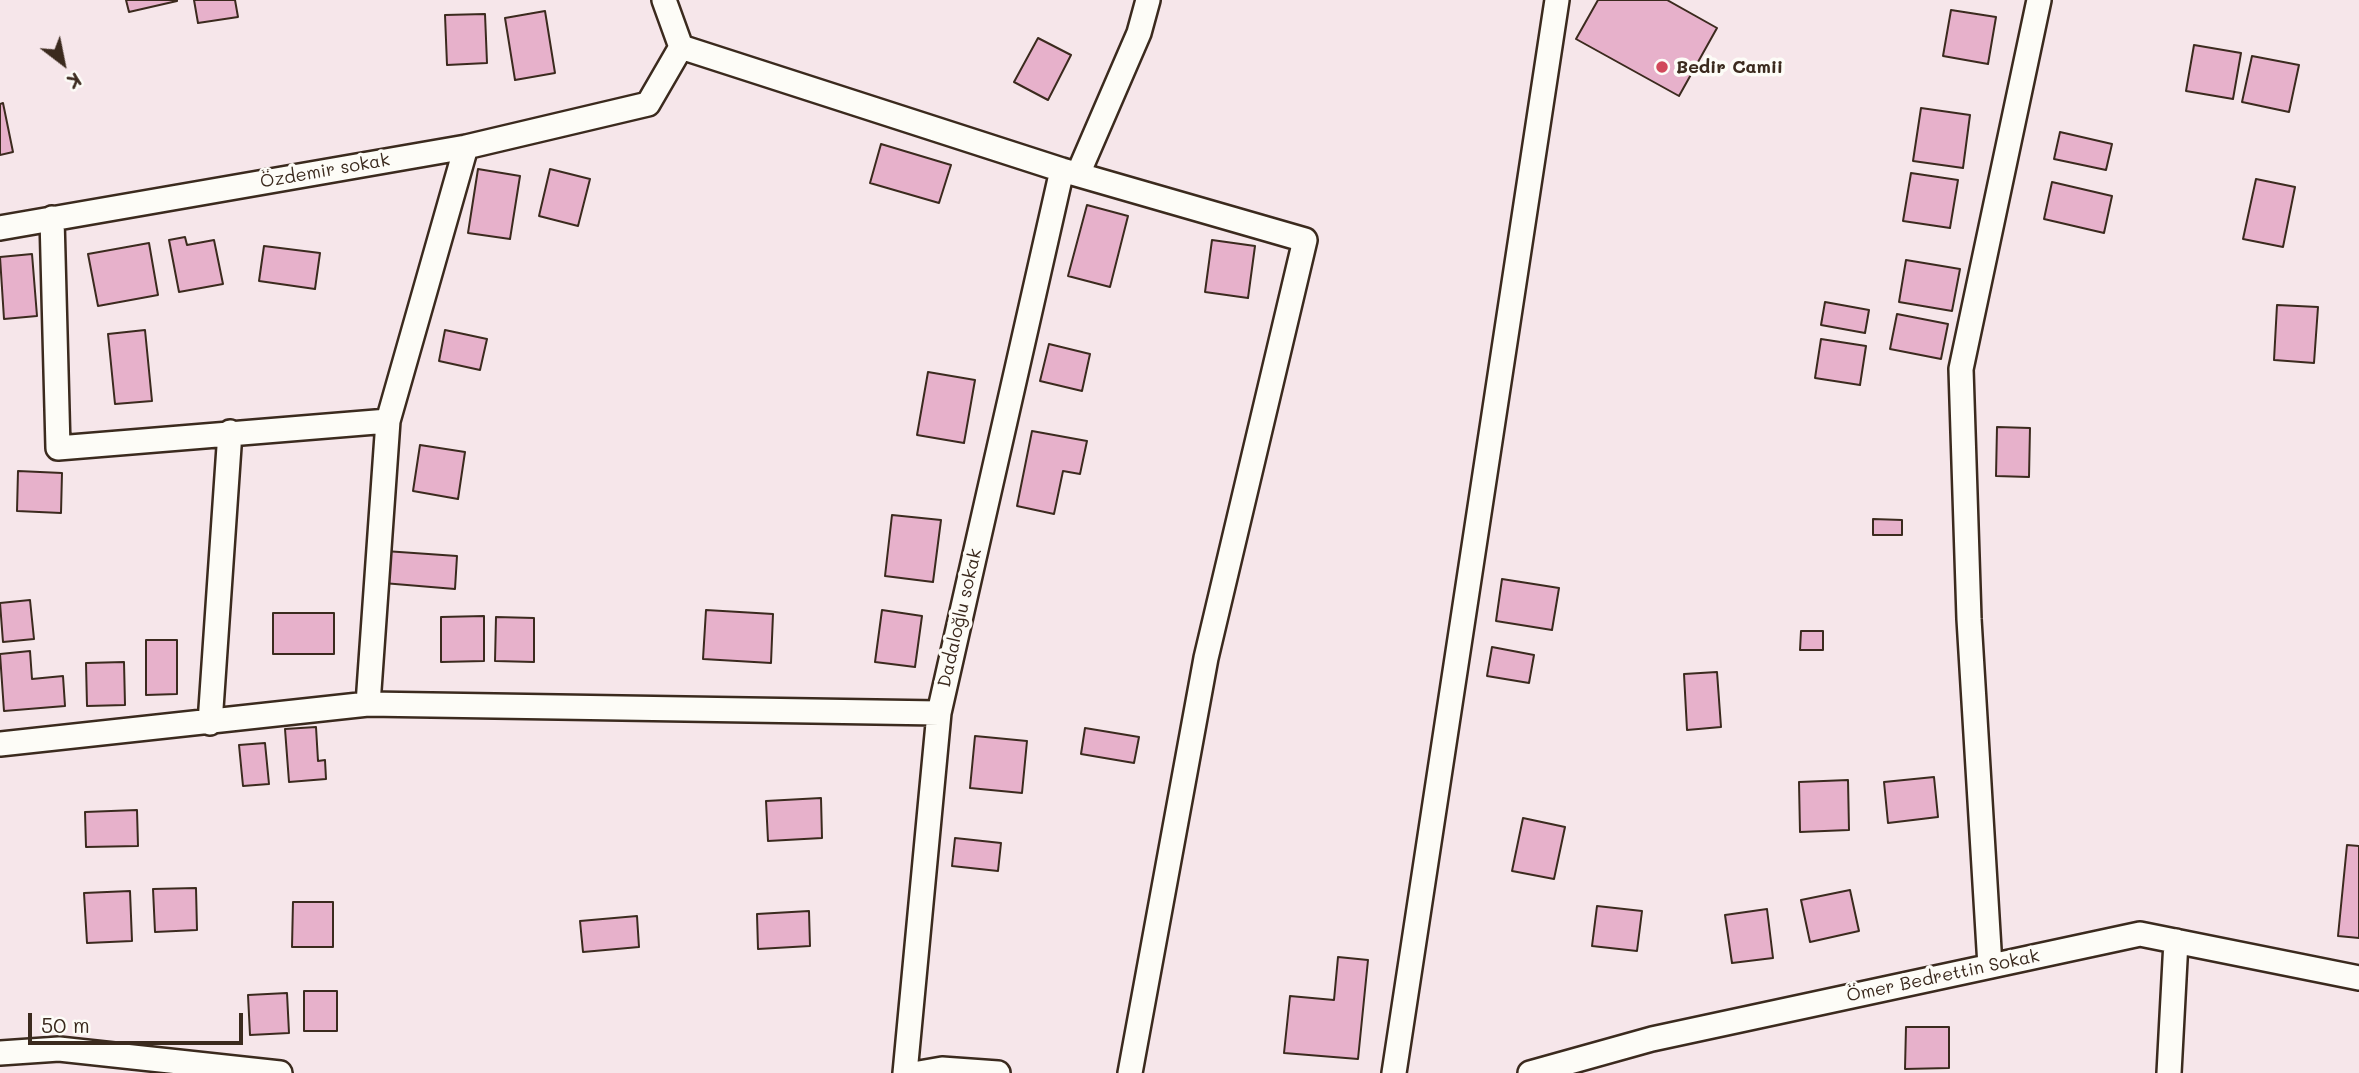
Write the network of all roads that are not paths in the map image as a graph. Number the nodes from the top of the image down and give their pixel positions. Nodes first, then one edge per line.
1 (664, 0) edge
2 (1148, 0) edge
3 (1557, 0) edge
4 (2039, 0) edge
5 (681, 47) junction
6 (466, 147) junction
7 (1070, 172) junction
8 (52, 218) junction
9 (0, 228) edge
10 (388, 421) junction
11 (230, 432) junction
12 (368, 704) junction
13 (939, 713) junction
14 (210, 723) junction
15 (0, 744) edge
16 (2176, 941) junction
17 (1990, 966) junction
18 (2359, 978) edge
19 (0, 1053) edge
20 (280, 1073) edge
21 (905, 1073) edge
22 (919, 1073) edge
23 (998, 1073) edge
24 (1130, 1073) edge
25 (1394, 1073) edge
26 (1530, 1073) edge
27 (2169, 1073) edge

1 - 5 street
2 - 7 street, Dadaloğlu sokak
3 - 25 street
4 - 17 street
5 - 6 street, Özdemir sokak
5 - 7 street
6 - 8 street, Özdemir sokak
6 - 10 street
7 - 13 street, Dadaloğlu sokak
7 - 24 street
8 - 9 street, Özdemir sokak
8 - 11 street
10 - 11 street
10 - 12 street
11 - 14 street
12 - 13 street
12 - 14 street
13 - 21 street, Dadaloğlu sokak
14 - 15 street
16 - 17 street, Ömer Bedrettin Sokak
16 - 18 street, Ömer Bedrettin Sokak
16 - 27 street
17 - 26 street, Ömer Bedrettin Sokak
19 - 20 street
22 - 23 street

